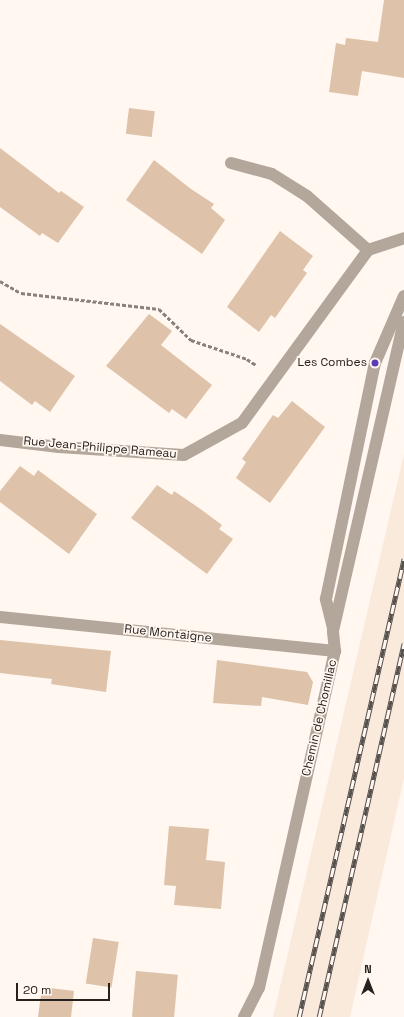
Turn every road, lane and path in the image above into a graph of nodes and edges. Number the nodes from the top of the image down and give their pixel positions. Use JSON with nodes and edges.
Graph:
{"nodes":[{"id":1,"x":231,"y":163,"type":"dead end"},
{"id":2,"x":404,"y":238,"type":"edge"},
{"id":3,"x":368,"y":250,"type":"junction"},
{"id":4,"x":0,"y":281,"type":"edge"},
{"id":5,"x":404,"y":296,"type":"edge"},
{"id":6,"x":404,"y":322,"type":"edge"},
{"id":7,"x":276,"y":377,"type":"junction"},
{"id":8,"x":0,"y":440,"type":"edge"},
{"id":9,"x":0,"y":617,"type":"edge"},
{"id":10,"x":333,"y":632,"type":"junction"},
{"id":11,"x":335,"y":651,"type":"junction"},
{"id":12,"x":244,"y":1017,"type":"edge"}],
"edges":[{"from":1,"to":3,"type":"street"},
{"from":2,"to":3,"type":"street"},
{"from":3,"to":7,"type":"street","name":"Rue Jean-Philippe Rameau"},
{"from":4,"to":7,"type":"path"},
{"from":5,"to":10,"type":"street"},
{"from":6,"to":10,"type":"street","name":"Chemin de Chomillac"},
{"from":7,"to":8,"type":"street","name":"Rue Jean-Philippe Rameau"},
{"from":9,"to":11,"type":"street","name":"Rue Montaigne"},
{"from":10,"to":11,"type":"street","name":"Chemin de Chomillac"},
{"from":11,"to":12,"type":"street","name":"Chemin de Chomillac"}]}
